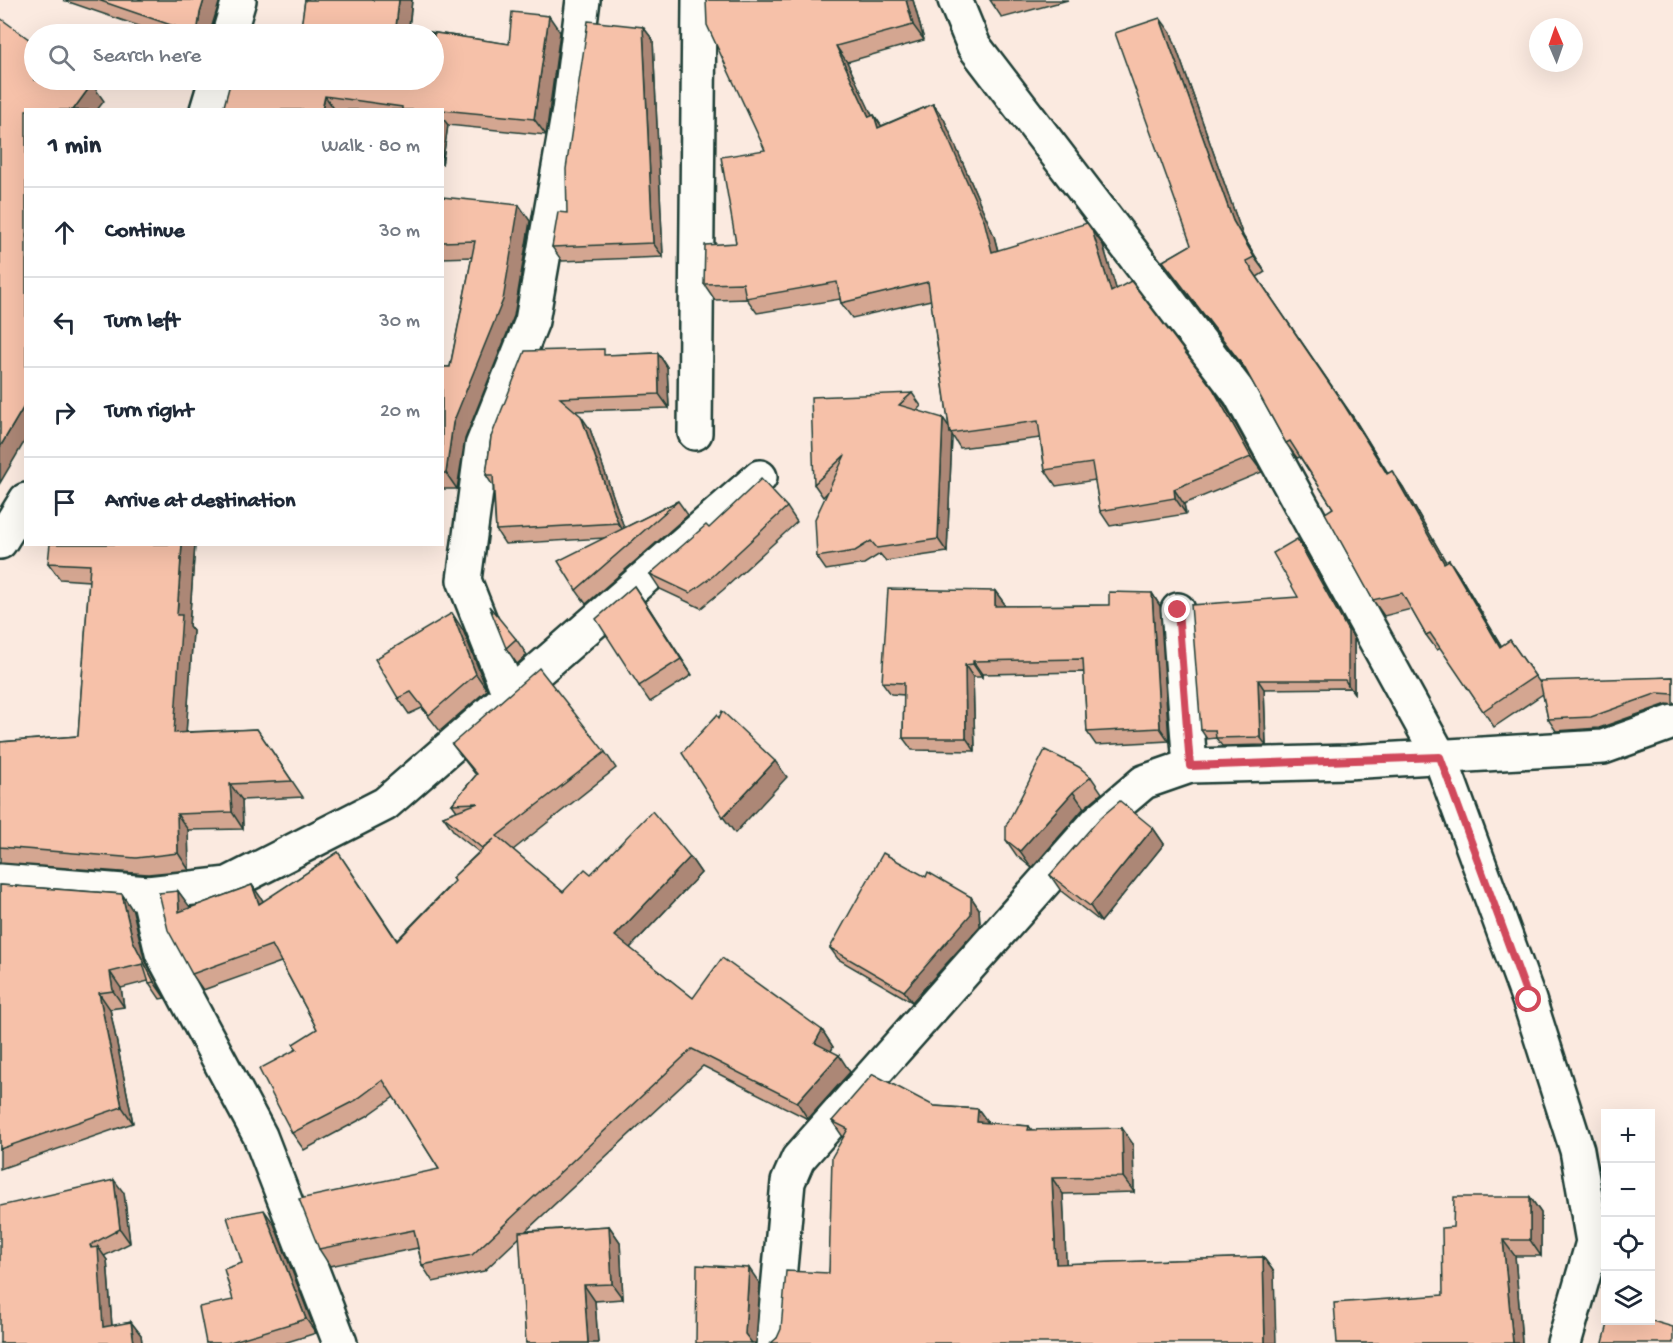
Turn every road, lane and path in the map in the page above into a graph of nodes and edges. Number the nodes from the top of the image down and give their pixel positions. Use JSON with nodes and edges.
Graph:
{"nodes":[{"id":1,"x":239,"y":0,"type":"edge"},
{"id":2,"x":583,"y":0,"type":"edge"},
{"id":3,"x":699,"y":0,"type":"edge"},
{"id":4,"x":955,"y":0,"type":"edge"},
{"id":5,"x":232,"y":24,"type":"edge"},
{"id":6,"x":213,"y":90,"type":"edge"},
{"id":7,"x":208,"y":108,"type":"edge"},
{"id":8,"x":695,"y":434,"type":"dead end"},
{"id":9,"x":760,"y":477,"type":"edge"},
{"id":10,"x":24,"y":503,"type":"edge"},
{"id":11,"x":0,"y":542,"type":"edge"},
{"id":12,"x":1178,"y":610,"type":"dead end"},
{"id":13,"x":509,"y":694,"type":"junction"},
{"id":14,"x":1673,"y":722,"type":"edge"},
{"id":15,"x":1440,"y":757,"type":"junction"},
{"id":16,"x":1190,"y":766,"type":"junction"},
{"id":17,"x":0,"y":881,"type":"edge"},
{"id":18,"x":148,"y":893,"type":"junction"},
{"id":19,"x":340,"y":1343,"type":"edge"},
{"id":20,"x":773,"y":1343,"type":"edge"},
{"id":21,"x":1564,"y":1343,"type":"edge"}],
"edges":[{"from":1,"to":5,"type":"street"},
{"from":2,"to":13,"type":"street"},
{"from":3,"to":8,"type":"street"},
{"from":4,"to":15,"type":"street"},
{"from":6,"to":7,"type":"street"},
{"from":9,"to":13,"type":"street"},
{"from":10,"to":11,"type":"street"},
{"from":12,"to":16,"type":"street"},
{"from":13,"to":18,"type":"street"},
{"from":14,"to":15,"type":"street"},
{"from":15,"to":16,"type":"street"},
{"from":15,"to":21,"type":"street"},
{"from":16,"to":20,"type":"street"},
{"from":17,"to":18,"type":"street"},
{"from":18,"to":19,"type":"street"}]}
